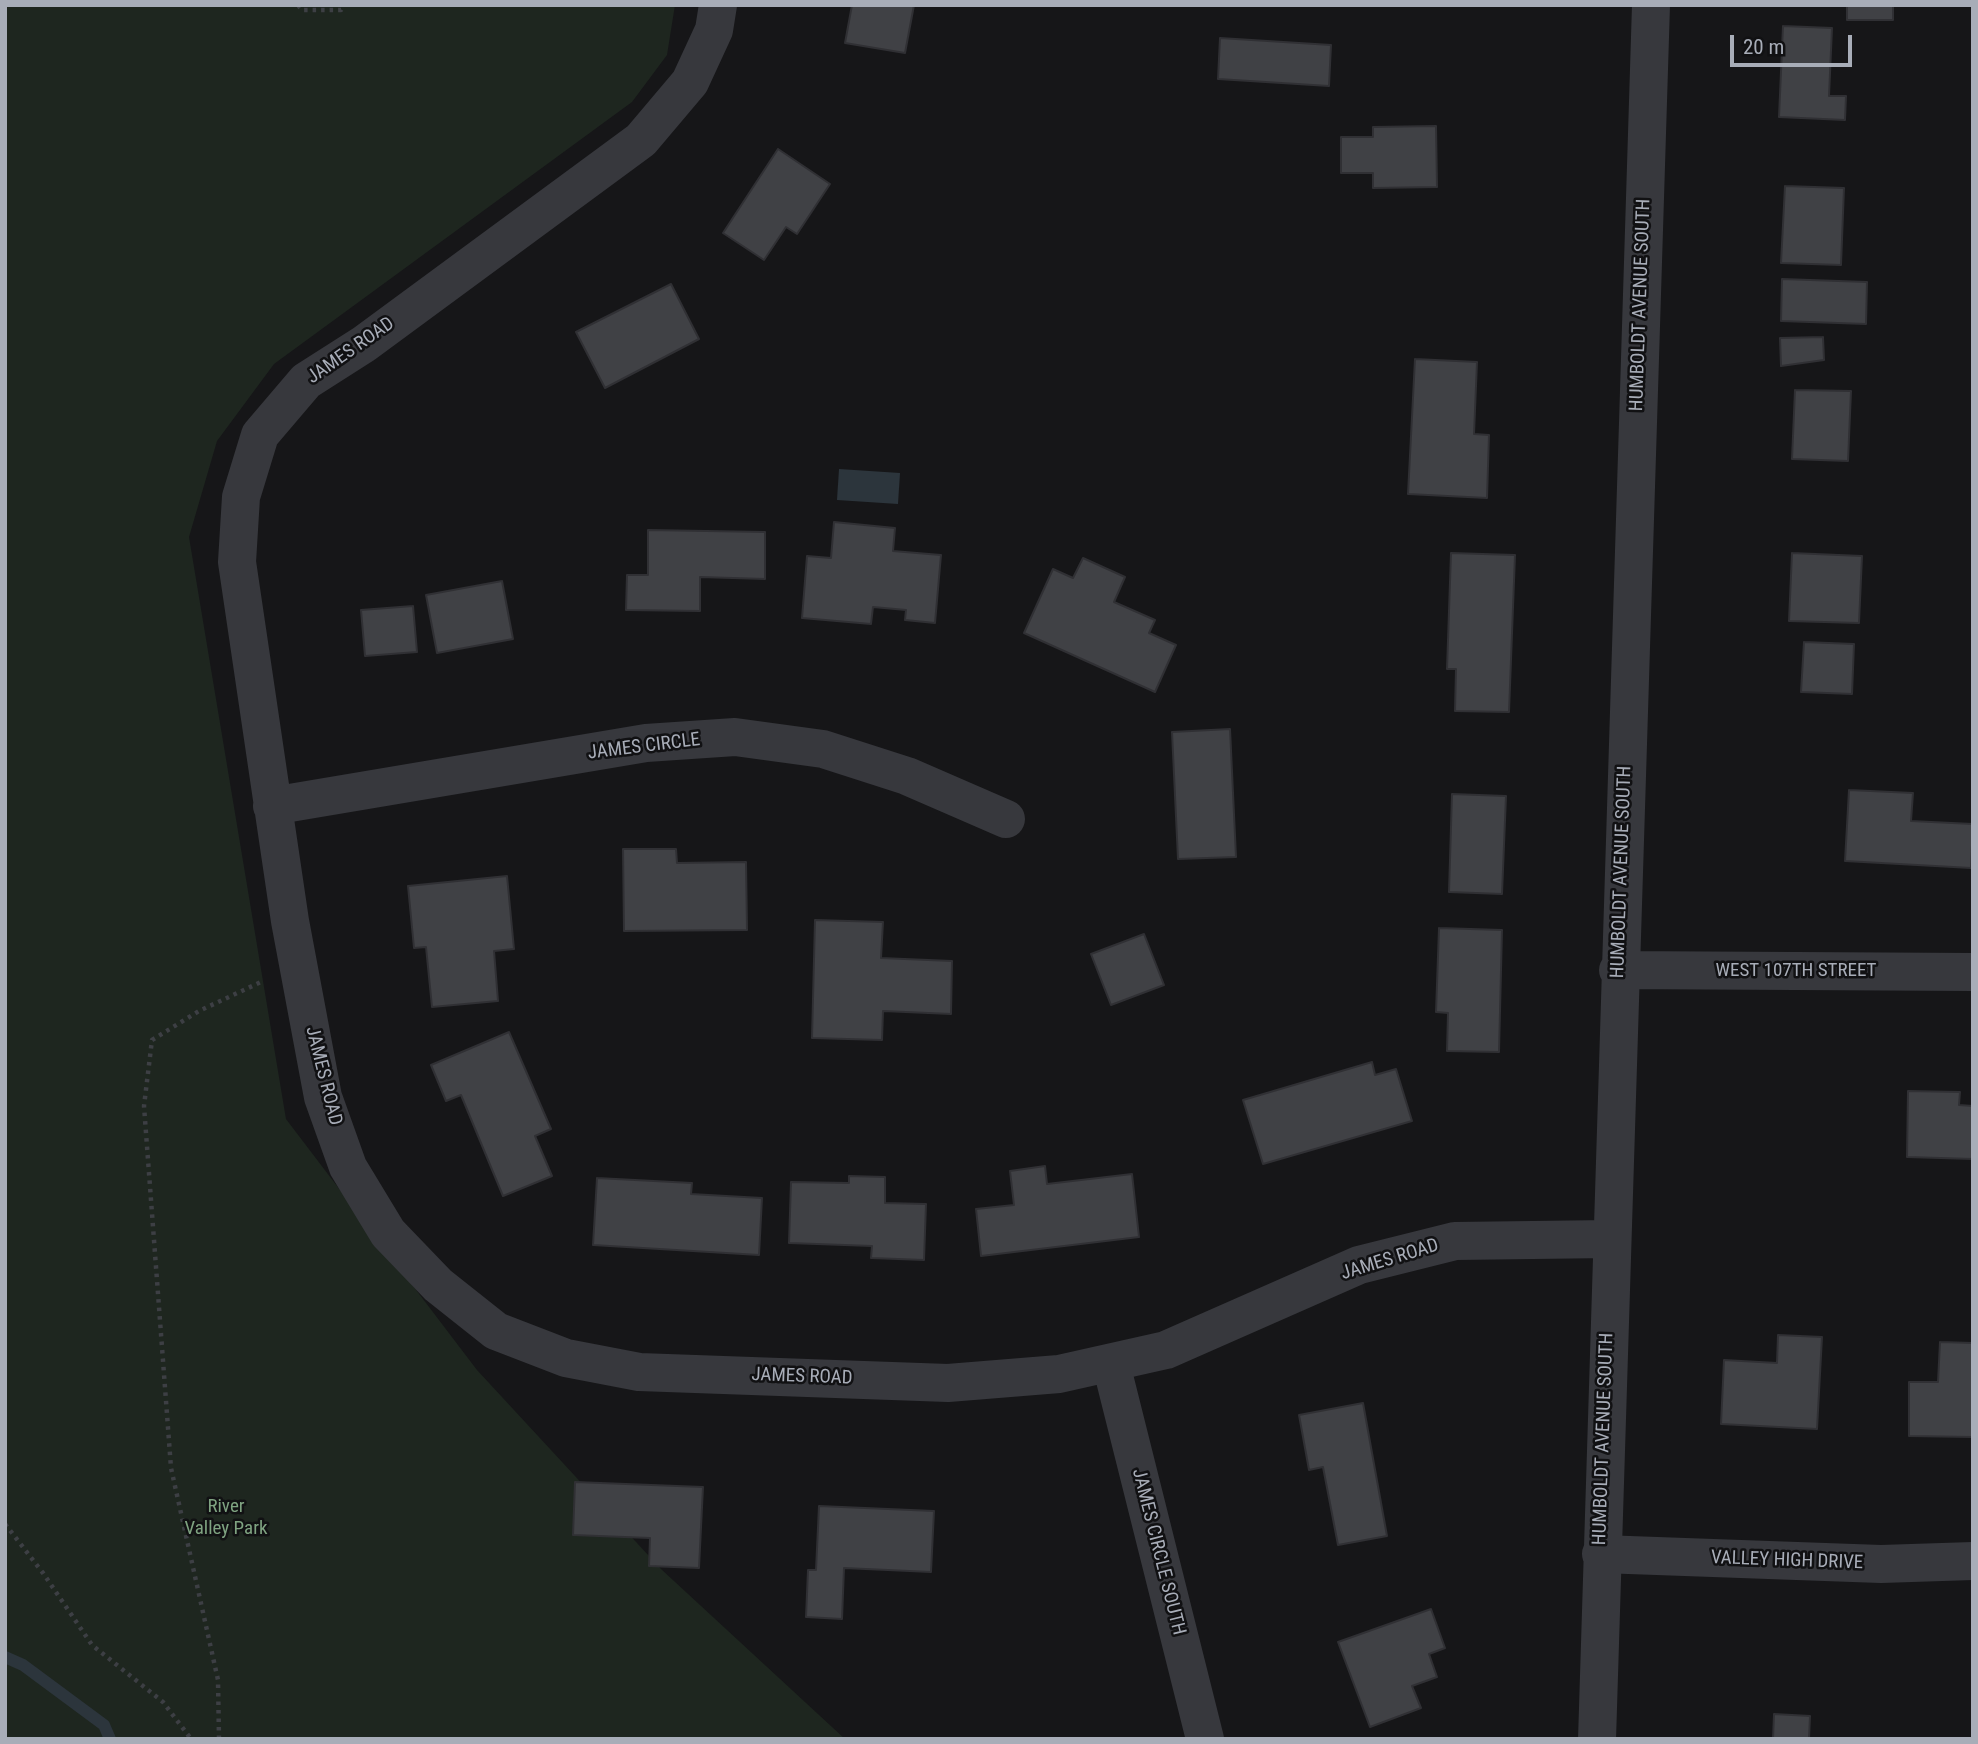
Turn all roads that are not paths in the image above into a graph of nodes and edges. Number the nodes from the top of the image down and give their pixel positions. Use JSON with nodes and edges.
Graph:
{"nodes":[{"id":1,"x":718,"y":5,"type":"edge"},
{"id":2,"x":1651,"y":5,"type":"edge"},
{"id":3,"x":272,"y":806,"type":"junction"},
{"id":4,"x":1006,"y":819,"type":"dead end"},
{"id":5,"x":1618,"y":970,"type":"junction"},
{"id":6,"x":1973,"y":972,"type":"edge"},
{"id":7,"x":1610,"y":1239,"type":"junction"},
{"id":8,"x":1111,"y":1364,"type":"junction"},
{"id":9,"x":1601,"y":1554,"type":"junction"},
{"id":10,"x":1973,"y":1561,"type":"edge"},
{"id":11,"x":1205,"y":1739,"type":"edge"},
{"id":12,"x":1597,"y":1739,"type":"edge"}],
"edges":[{"from":1,"to":3,"type":"street","name":"JAMES ROAD"},
{"from":2,"to":5,"type":"street","name":"HUMBOLDT AVENUE SOUTH"},
{"from":3,"to":4,"type":"street","name":"JAMES CIRCLE"},
{"from":3,"to":8,"type":"street","name":"JAMES ROAD"},
{"from":5,"to":6,"type":"street","name":"WEST 107TH STREET"},
{"from":5,"to":7,"type":"street","name":"HUMBOLDT AVENUE SOUTH"},
{"from":7,"to":8,"type":"street","name":"JAMES ROAD"},
{"from":7,"to":9,"type":"street","name":"HUMBOLDT AVENUE SOUTH"},
{"from":8,"to":11,"type":"street","name":"JAMES CIRCLE SOUTH"},
{"from":9,"to":10,"type":"street","name":"VALLEY HIGH DRIVE"},
{"from":9,"to":12,"type":"street","name":"HUMBOLDT AVENUE SOUTH"}]}
